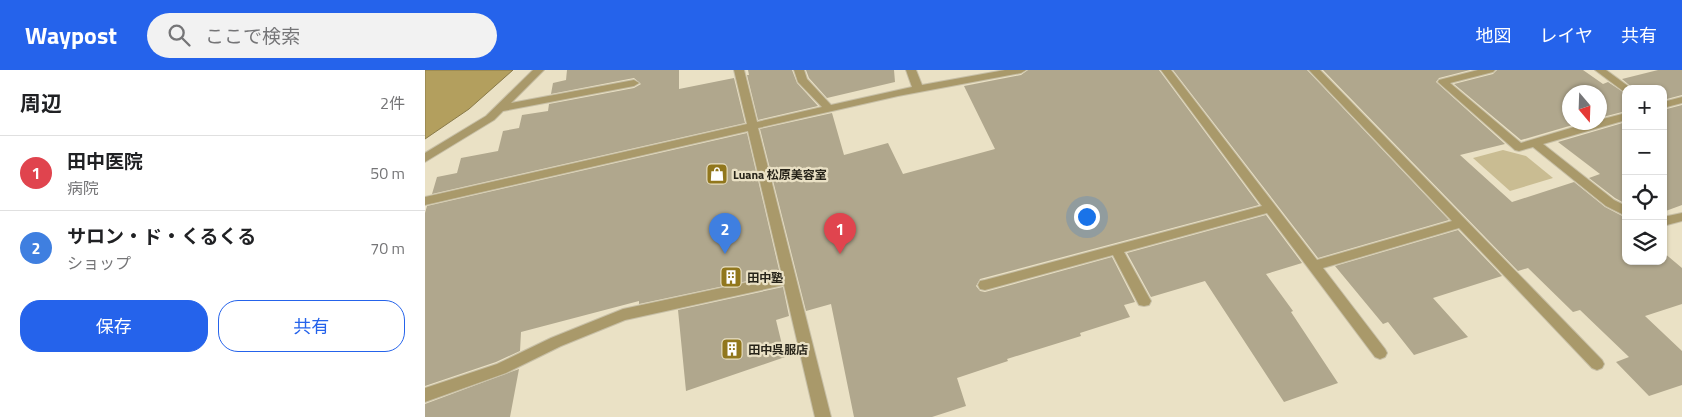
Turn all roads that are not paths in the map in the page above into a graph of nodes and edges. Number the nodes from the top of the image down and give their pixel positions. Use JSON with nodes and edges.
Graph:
{"nodes":[{"id":1,"x":539,"y":70,"type":"edge"},
{"id":2,"x":739,"y":70,"type":"edge"},
{"id":3,"x":799,"y":70,"type":"edge"},
{"id":4,"x":911,"y":70,"type":"edge"},
{"id":5,"x":1021,"y":70,"type":"edge"},
{"id":6,"x":1165,"y":70,"type":"edge"},
{"id":7,"x":1314,"y":70,"type":"edge"},
{"id":8,"x":1490,"y":70,"type":"edge"},
{"id":9,"x":1600,"y":70,"type":"edge"},
{"id":10,"x":634,"y":83,"type":"dead end"},
{"id":11,"x":1622,"y":85,"type":"edge"},
{"id":12,"x":918,"y":89,"type":"junction"},
{"id":13,"x":1682,"y":100,"type":"edge"},
{"id":14,"x":1667,"y":104,"type":"edge"},
{"id":15,"x":501,"y":108,"type":"junction"},
{"id":16,"x":829,"y":109,"type":"junction"},
{"id":17,"x":1622,"y":117,"type":"edge"},
{"id":18,"x":753,"y":128,"type":"junction"},
{"id":19,"x":1534,"y":142,"type":"junction"},
{"id":20,"x":425,"y":158,"type":"edge"},
{"id":21,"x":425,"y":201,"type":"edge"},
{"id":22,"x":1270,"y":208,"type":"junction"},
{"id":23,"x":1622,"y":210,"type":"edge"},
{"id":24,"x":1682,"y":217,"type":"edge"},
{"id":25,"x":1667,"y":221,"type":"edge"},
{"id":26,"x":1461,"y":223,"type":"junction"},
{"id":27,"x":1117,"y":250,"type":"junction"},
{"id":28,"x":1314,"y":266,"type":"junction"},
{"id":29,"x":788,"y":279,"type":"junction"},
{"id":30,"x":985,"y":285,"type":"dead end"},
{"id":31,"x":1144,"y":301,"type":"dead end"},
{"id":32,"x":1380,"y":353,"type":"dead end"},
{"id":33,"x":1597,"y":364,"type":"dead end"},
{"id":34,"x":425,"y":395,"type":"edge"},
{"id":35,"x":823,"y":417,"type":"edge"}],
"edges":[{"from":1,"to":15,"type":"street"},
{"from":2,"to":18,"type":"street"},
{"from":3,"to":16,"type":"street"},
{"from":4,"to":12,"type":"street"},
{"from":5,"to":12,"type":"street"},
{"from":6,"to":22,"type":"street"},
{"from":7,"to":26,"type":"street"},
{"from":8,"to":19,"type":"street"},
{"from":9,"to":11,"type":"street"},
{"from":10,"to":15,"type":"street"},
{"from":12,"to":16,"type":"street"},
{"from":13,"to":14,"type":"street"},
{"from":15,"to":20,"type":"street"},
{"from":16,"to":18,"type":"street"},
{"from":17,"to":19,"type":"street"},
{"from":18,"to":21,"type":"street"},
{"from":18,"to":29,"type":"street"},
{"from":19,"to":23,"type":"street"},
{"from":22,"to":27,"type":"street"},
{"from":22,"to":28,"type":"street"},
{"from":24,"to":25,"type":"street"},
{"from":26,"to":28,"type":"street"},
{"from":26,"to":33,"type":"street"},
{"from":27,"to":30,"type":"street"},
{"from":27,"to":31,"type":"street"},
{"from":28,"to":32,"type":"street"},
{"from":29,"to":34,"type":"street"},
{"from":29,"to":35,"type":"street"}]}
